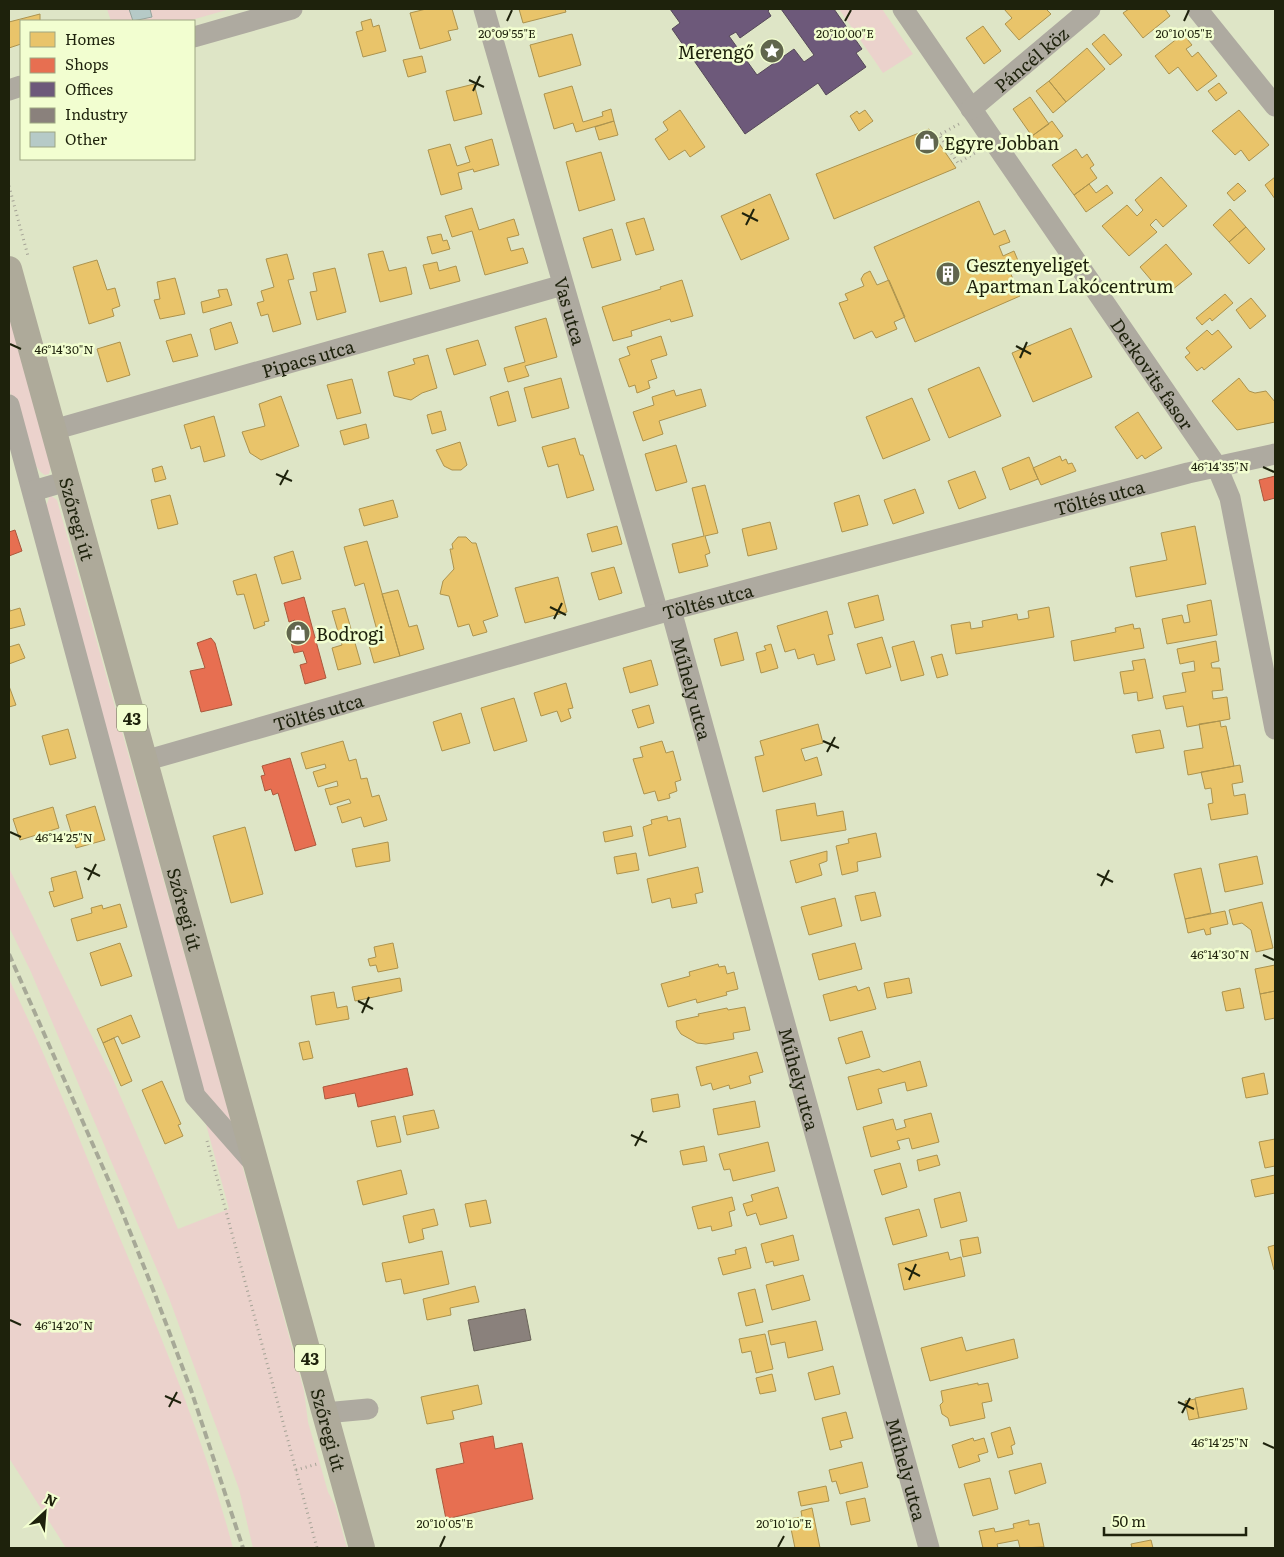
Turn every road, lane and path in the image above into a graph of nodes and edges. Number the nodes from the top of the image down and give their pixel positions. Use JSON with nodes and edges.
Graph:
{"nodes":[{"id":1,"x":292,"y":9,"type":"edge"},
{"id":2,"x":484,"y":9,"type":"edge"},
{"id":3,"x":903,"y":9,"type":"edge"},
{"id":4,"x":1090,"y":9,"type":"edge"},
{"id":5,"x":1197,"y":9,"type":"edge"},
{"id":6,"x":195,"y":37,"type":"edge"},
{"id":7,"x":1275,"y":106,"type":"edge"},
{"id":8,"x":973,"y":112,"type":"junction"},
{"id":9,"x":994,"y":142,"type":"junction"},
{"id":10,"x":9,"y":269,"type":"edge"},
{"id":11,"x":563,"y":285,"type":"junction"},
{"id":12,"x":9,"y":405,"type":"edge"},
{"id":13,"x":53,"y":430,"type":"junction"},
{"id":14,"x":1275,"y":454,"type":"edge"},
{"id":15,"x":1217,"y":467,"type":"junction"},
{"id":16,"x":68,"y":481,"type":"junction"},
{"id":17,"x":33,"y":490,"type":"junction"},
{"id":18,"x":664,"y":611,"type":"junction"},
{"id":19,"x":1275,"y":729,"type":"edge"},
{"id":20,"x":144,"y":761,"type":"junction"},
{"id":21,"x":206,"y":1134,"type":"dead end"},
{"id":22,"x":258,"y":1167,"type":"junction"},
{"id":23,"x":368,"y":1410,"type":"dead end"},
{"id":24,"x":325,"y":1413,"type":"junction"},
{"id":25,"x":318,"y":1464,"type":"dead end"},
{"id":26,"x":296,"y":1470,"type":"junction"},
{"id":27,"x":317,"y":1548,"type":"edge"},
{"id":28,"x":362,"y":1548,"type":"edge"},
{"id":29,"x":929,"y":1548,"type":"edge"}],
"edges":[{"from":1,"to":6,"type":"street"},
{"from":2,"to":11,"type":"street","name":"Vas utca"},
{"from":3,"to":8,"type":"street","name":"Derkovits fasor"},
{"from":4,"to":8,"type":"street","name":"Páncél köz"},
{"from":5,"to":7,"type":"street"},
{"from":8,"to":9,"type":"street","name":"Derkovits fasor"},
{"from":8,"to":9,"type":"path"},
{"from":9,"to":15,"type":"street","name":"Derkovits fasor"},
{"from":10,"to":13,"type":"main road","name":"Szőregi út","number":"43"},
{"from":11,"to":13,"type":"street","name":"Pipacs utca"},
{"from":11,"to":18,"type":"street","name":"Vas utca"},
{"from":12,"to":17,"type":"street"},
{"from":13,"to":16,"type":"main road","name":"Szőregi út","number":"43"},
{"from":14,"to":15,"type":"street","name":"Töltés utca"},
{"from":15,"to":18,"type":"street","name":"Töltés utca"},
{"from":15,"to":19,"type":"street","name":"Derkovits fasor"},
{"from":16,"to":17,"type":"street"},
{"from":16,"to":20,"type":"main road","name":"Szőregi út","number":"43"},
{"from":17,"to":22,"type":"street"},
{"from":18,"to":20,"type":"street","name":"Töltés utca"},
{"from":18,"to":29,"type":"street","name":"Műhely utca"},
{"from":20,"to":22,"type":"main road","name":"Szőregi út","number":"43"},
{"from":21,"to":26,"type":"path"},
{"from":22,"to":24,"type":"main road","name":"Szőregi út","number":"43"},
{"from":23,"to":24,"type":"street"},
{"from":24,"to":28,"type":"main road","name":"Szőregi út","number":"43"},
{"from":25,"to":26,"type":"path"},
{"from":26,"to":27,"type":"path"}]}
